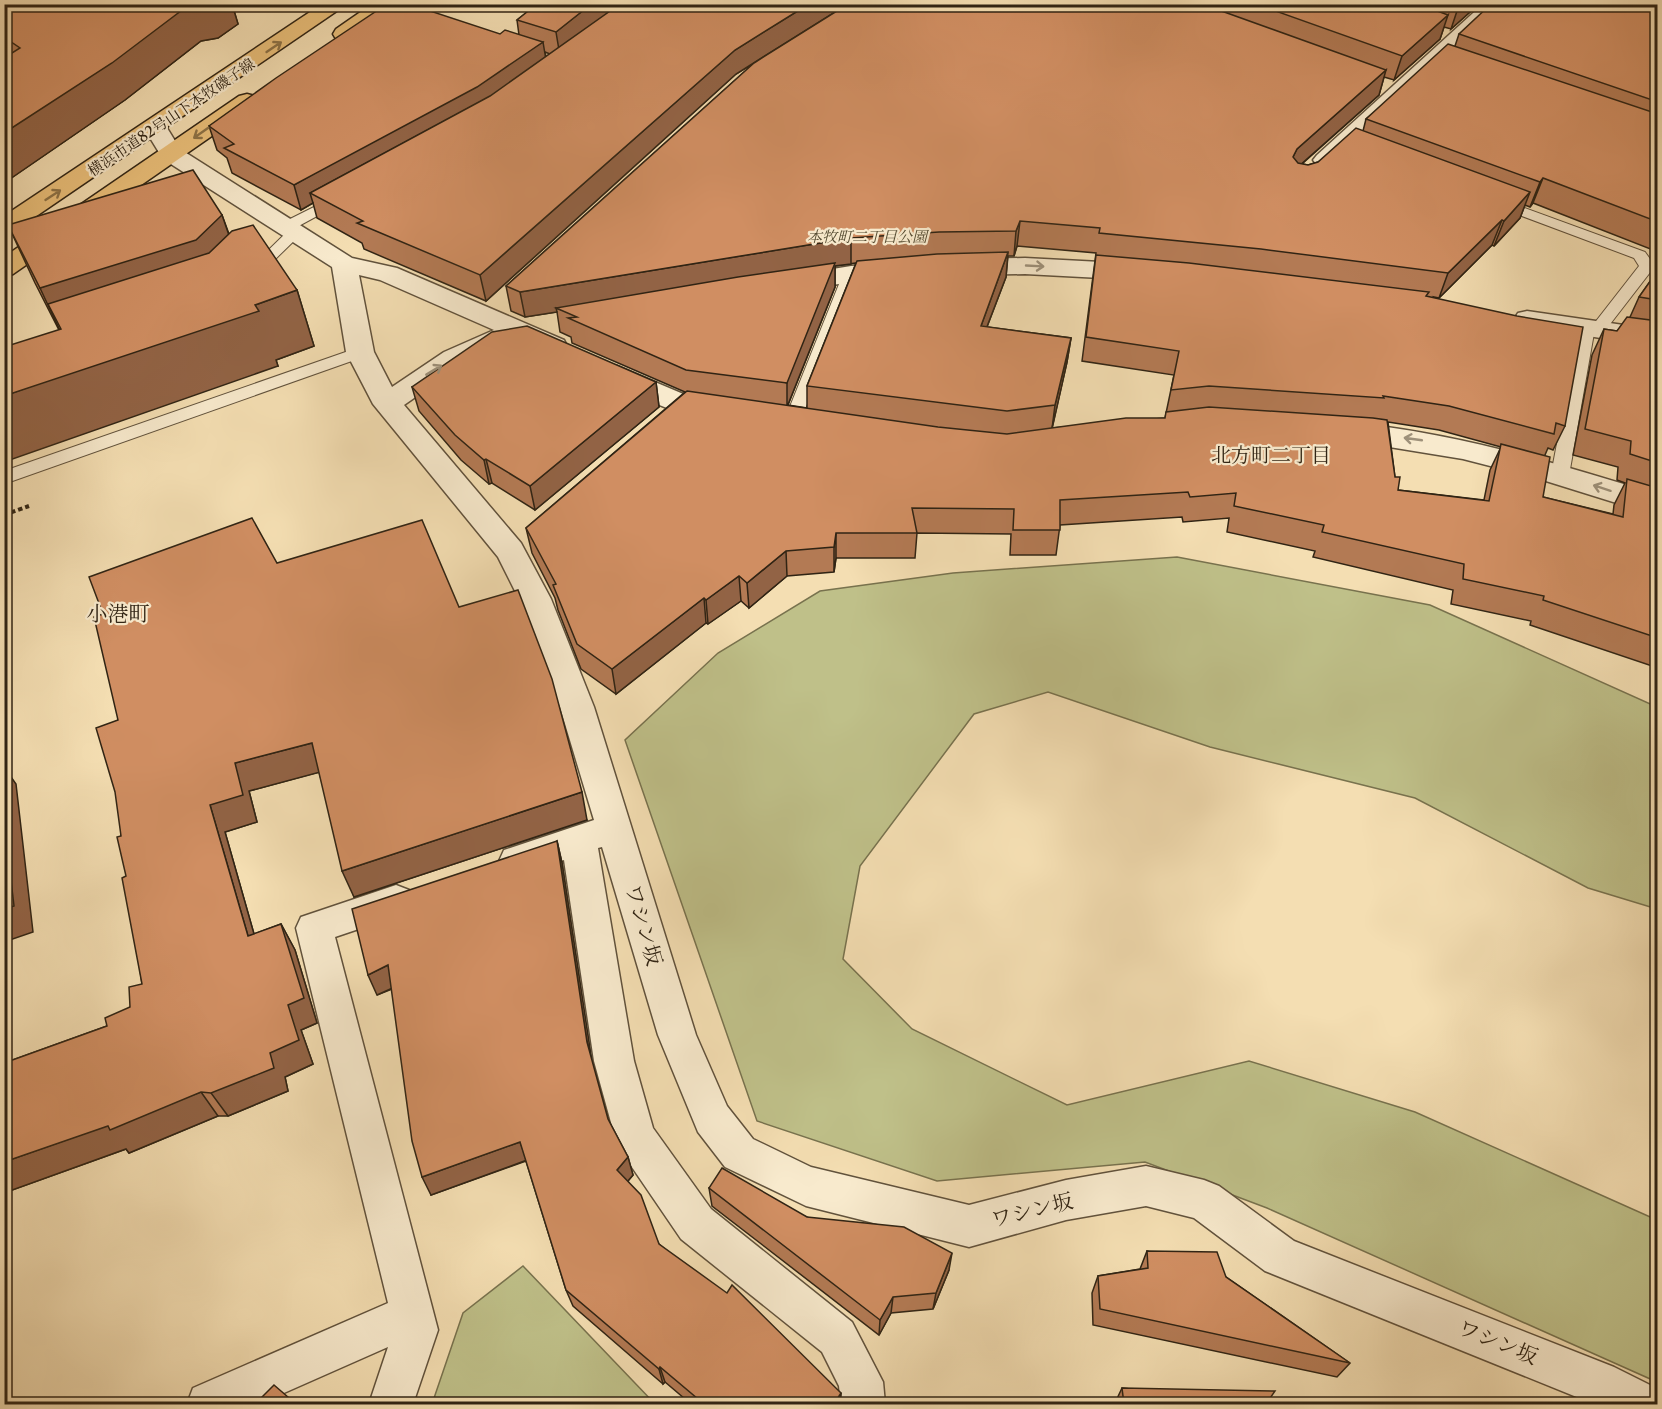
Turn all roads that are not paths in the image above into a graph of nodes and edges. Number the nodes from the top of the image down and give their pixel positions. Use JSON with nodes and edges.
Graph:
{"nodes":[{"id":1,"x":338,"y":4,"type":"edge"},
{"id":2,"x":1496,"y":4,"type":"edge"},
{"id":3,"x":387,"y":8,"type":"edge"},
{"id":4,"x":324,"y":48,"type":"edge"},
{"id":5,"x":1376,"y":84,"type":"edge"},
{"id":6,"x":267,"y":88,"type":"edge"},
{"id":7,"x":1398,"y":92,"type":"junction"},
{"id":8,"x":156,"y":128,"type":"junction"},
{"id":9,"x":171,"y":154,"type":"junction"},
{"id":10,"x":1310,"y":174,"type":"edge"},
{"id":11,"x":348,"y":193,"type":"edge"},
{"id":12,"x":1486,"y":197,"type":"edge"},
{"id":13,"x":4,"y":228,"type":"edge"},
{"id":14,"x":291,"y":229,"type":"junction"},
{"id":15,"x":344,"y":264,"type":"junction"},
{"id":16,"x":4,"y":269,"type":"edge"},
{"id":17,"x":851,"y":274,"type":"junction"},
{"id":18,"x":1162,"y":275,"type":"edge"},
{"id":19,"x":239,"y":287,"type":"edge"},
{"id":20,"x":771,"y":287,"type":"edge"},
{"id":21,"x":1508,"y":317,"type":"edge"},
{"id":22,"x":562,"y":322,"type":"edge"},
{"id":23,"x":1592,"y":328,"type":"junction"},
{"id":24,"x":516,"y":329,"type":"junction"},
{"id":25,"x":1658,"y":339,"type":"edge"},
{"id":26,"x":360,"y":352,"type":"junction"},
{"id":27,"x":387,"y":404,"type":"junction"},
{"id":28,"x":782,"y":418,"type":"joint"},
{"id":29,"x":1317,"y":429,"type":"edge"},
{"id":30,"x":1560,"y":475,"type":"junction"},
{"id":31,"x":4,"y":478,"type":"edge"},
{"id":32,"x":1658,"y":506,"type":"edge"},
{"id":33,"x":597,"y":834,"type":"junction"},
{"id":34,"x":480,"y":873,"type":"edge"},
{"id":35,"x":424,"y":891,"type":"edge"},
{"id":36,"x":412,"y":1314,"type":"junction"},
{"id":37,"x":209,"y":1404,"type":"edge"},
{"id":38,"x":391,"y":1404,"type":"edge"},
{"id":39,"x":863,"y":1404,"type":"edge"},
{"id":40,"x":1640,"y":1404,"type":"edge"}],
"edges":[{"from":8,"to":1,"type":"main road","name":"横浜市道82号山下本牧磯子線","one_way":true},
{"from":2,"to":7,"type":"street"},
{"from":3,"to":4,"type":"main road"},
{"from":5,"to":7,"type":"street"},
{"from":6,"to":9,"type":"main road","name":"横浜市道82号山下本牧磯子線","one_way":true},
{"from":7,"to":10,"type":"street"},
{"from":8,"to":9,"type":"street"},
{"from":13,"to":8,"type":"main road","name":"横浜市道82号山下本牧磯子線","one_way":true},
{"from":9,"to":14,"type":"street"},
{"from":9,"to":16,"type":"main road","name":"横浜市道82号山下本牧磯子線"},
{"from":11,"to":14,"type":"lane"},
{"from":12,"to":23,"type":"lane"},
{"from":14,"to":15,"type":"street"},
{"from":14,"to":19,"type":"lane"},
{"from":15,"to":24,"type":"street"},
{"from":15,"to":26,"type":"street"},
{"from":17,"to":18,"type":"street","one_way":true},
{"from":17,"to":20,"type":"street"},
{"from":17,"to":28,"type":"lane"},
{"from":21,"to":23,"type":"street"},
{"from":22,"to":24,"type":"street"},
{"from":23,"to":25,"type":"street"},
{"from":23,"to":30,"type":"lane"},
{"from":27,"to":24,"type":"street","one_way":true},
{"from":24,"to":28,"type":"street"},
{"from":26,"to":27,"type":"street"},
{"from":26,"to":31,"type":"lane"},
{"from":27,"to":33,"type":"street"},
{"from":30,"to":29,"type":"street","one_way":true},
{"from":32,"to":30,"type":"street","one_way":true},
{"from":33,"to":34,"type":"street"},
{"from":33,"to":39,"type":"street"},
{"from":33,"to":40,"type":"street","name":"ワシン坂"},
{"from":35,"to":36,"type":"street"},
{"from":36,"to":37,"type":"street"},
{"from":36,"to":38,"type":"street"}]}
